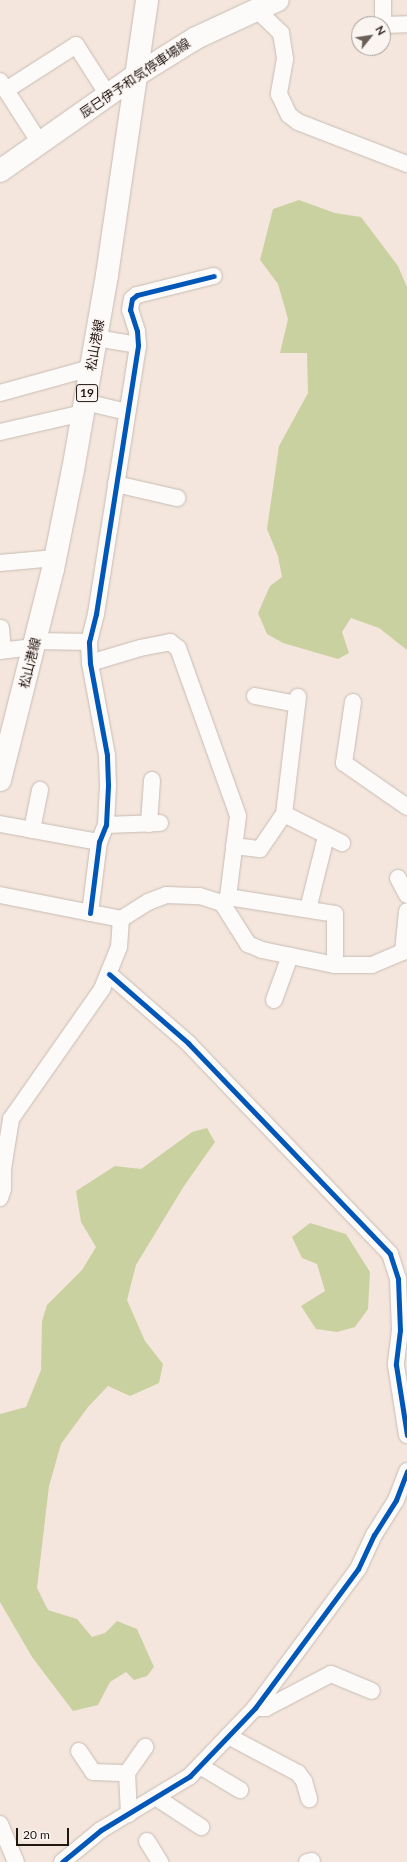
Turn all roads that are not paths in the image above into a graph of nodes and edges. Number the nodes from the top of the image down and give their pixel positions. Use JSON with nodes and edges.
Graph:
{"nodes":[{"id":1,"x":147,"y":0,"type":"edge"},
{"id":2,"x":278,"y":0,"type":"edge"},
{"id":3,"x":383,"y":0,"type":"edge"},
{"id":4,"x":256,"y":9,"type":"junction"},
{"id":5,"x":383,"y":16,"type":"edge"},
{"id":6,"x":407,"y":24,"type":"edge"},
{"id":7,"x":391,"y":25,"type":"edge"},
{"id":8,"x":135,"y":76,"type":"junction"},
{"id":9,"x":3,"y":86,"type":"edge"},
{"id":10,"x":108,"y":95,"type":"junction"},
{"id":11,"x":40,"y":144,"type":"junction"},
{"id":12,"x":407,"y":164,"type":"edge"},
{"id":13,"x":0,"y":171,"type":"edge"},
{"id":14,"x":214,"y":276,"type":"dead end"},
{"id":15,"x":96,"y":338,"type":"junction"},
{"id":16,"x":138,"y":345,"type":"junction"},
{"id":17,"x":91,"y":368,"type":"junction"},
{"id":18,"x":0,"y":393,"type":"edge"},
{"id":19,"x":84,"y":408,"type":"junction"},
{"id":20,"x":127,"y":412,"type":"junction"},
{"id":21,"x":0,"y":432,"type":"edge"},
{"id":22,"x":116,"y":484,"type":"junction"},
{"id":23,"x":177,"y":498,"type":"dead end"},
{"id":24,"x":55,"y":558,"type":"junction"},
{"id":25,"x":0,"y":563,"type":"edge"},
{"id":26,"x":2,"y":628,"type":"dead end"},
{"id":27,"x":89,"y":642,"type":"junction"},
{"id":28,"x":34,"y":644,"type":"junction"},
{"id":29,"x":2,"y":650,"type":"edge"},
{"id":30,"x":90,"y":662,"type":"junction"},
{"id":31,"x":255,"y":696,"type":"dead end"},
{"id":32,"x":354,"y":702,"type":"dead end"},
{"id":33,"x":0,"y":780,"type":"edge"},
{"id":34,"x":152,"y":780,"type":"dead end"},
{"id":35,"x":40,"y":790,"type":"dead end"},
{"id":36,"x":407,"y":807,"type":"edge"},
{"id":37,"x":284,"y":814,"type":"junction"},
{"id":38,"x":0,"y":824,"type":"edge"},
{"id":39,"x":106,"y":825,"type":"junction"},
{"id":40,"x":32,"y":830,"type":"junction"},
{"id":41,"x":326,"y":837,"type":"junction"},
{"id":42,"x":99,"y":842,"type":"junction"},
{"id":43,"x":342,"y":843,"type":"dead end"},
{"id":44,"x":234,"y":846,"type":"junction"},
{"id":45,"x":398,"y":878,"type":"dead end"},
{"id":46,"x":407,"y":894,"type":"edge"},
{"id":47,"x":0,"y":895,"type":"edge"},
{"id":48,"x":225,"y":900,"type":"junction"},
{"id":49,"x":308,"y":909,"type":"junction"},
{"id":50,"x":407,"y":911,"type":"edge"},
{"id":51,"x":90,"y":913,"type":"junction"},
{"id":52,"x":120,"y":919,"type":"junction"},
{"id":53,"x":405,"y":951,"type":"edge"},
{"id":54,"x":290,"y":956,"type":"junction"},
{"id":55,"x":334,"y":965,"type":"junction"},
{"id":56,"x":109,"y":974,"type":"junction"},
{"id":57,"x":274,"y":1000,"type":"dead end"},
{"id":58,"x":5,"y":1118,"type":"edge"},
{"id":59,"x":0,"y":1198,"type":"edge"},
{"id":60,"x":407,"y":1435,"type":"edge"},
{"id":61,"x":407,"y":1470,"type":"edge"},
{"id":62,"x":372,"y":1691,"type":"dead end"},
{"id":63,"x":254,"y":1708,"type":"junction"},
{"id":64,"x":228,"y":1736,"type":"junction"},
{"id":65,"x":145,"y":1747,"type":"dead end"},
{"id":66,"x":79,"y":1751,"type":"dead end"},
{"id":67,"x":200,"y":1766,"type":"junction"},
{"id":68,"x":127,"y":1773,"type":"junction"},
{"id":69,"x":240,"y":1790,"type":"dead end"},
{"id":70,"x":156,"y":1798,"type":"junction"},
{"id":71,"x":309,"y":1799,"type":"dead end"},
{"id":72,"x":129,"y":1814,"type":"junction"},
{"id":73,"x":0,"y":1824,"type":"edge"},
{"id":74,"x":202,"y":1827,"type":"dead end"},
{"id":75,"x":147,"y":1841,"type":"dead end"},
{"id":76,"x":164,"y":1858,"type":"edge"},
{"id":77,"x":69,"y":1860,"type":"edge"},
{"id":78,"x":16,"y":1862,"type":"edge"}],
"edges":[{"from":1,"to":8,"type":"main road","name":"松山港線","number":"19"},
{"from":2,"to":4,"type":"main road","name":"辰巳伊予和気停車場線"},
{"from":3,"to":5,"type":"street"},
{"from":4,"to":8,"type":"main road","name":"辰巳伊予和気停車場線"},
{"from":4,"to":12,"type":"street"},
{"from":6,"to":7,"type":"street"},
{"from":8,"to":10,"type":"main road","name":"辰巳伊予和気停車場線"},
{"from":8,"to":15,"type":"main road","name":"松山港線","number":"19"},
{"from":9,"to":10,"type":"street"},
{"from":9,"to":11,"type":"street"},
{"from":10,"to":11,"type":"main road","name":"辰巳伊予和気停車場線"},
{"from":11,"to":13,"type":"main road","name":"辰巳伊予和気停車場線"},
{"from":14,"to":16,"type":"street"},
{"from":15,"to":16,"type":"street"},
{"from":15,"to":17,"type":"main road","name":"松山港線","number":"19"},
{"from":16,"to":20,"type":"street"},
{"from":17,"to":18,"type":"street"},
{"from":17,"to":19,"type":"main road","name":"松山港線","number":"19"},
{"from":19,"to":20,"type":"street"},
{"from":19,"to":21,"type":"street"},
{"from":19,"to":24,"type":"main road","name":"松山港線","number":"19"},
{"from":20,"to":22,"type":"street"},
{"from":22,"to":23,"type":"street"},
{"from":22,"to":27,"type":"street"},
{"from":24,"to":25,"type":"street"},
{"from":24,"to":28,"type":"main road","name":"松山港線","number":"19"},
{"from":26,"to":29,"type":"street"},
{"from":27,"to":28,"type":"street"},
{"from":27,"to":30,"type":"street"},
{"from":28,"to":29,"type":"street"},
{"from":28,"to":33,"type":"main road","name":"松山港線","number":"19"},
{"from":30,"to":39,"type":"street"},
{"from":30,"to":44,"type":"street"},
{"from":31,"to":37,"type":"street"},
{"from":32,"to":36,"type":"street"},
{"from":34,"to":39,"type":"street"},
{"from":35,"to":40,"type":"street"},
{"from":37,"to":41,"type":"street"},
{"from":37,"to":44,"type":"street"},
{"from":38,"to":40,"type":"street"},
{"from":39,"to":42,"type":"street"},
{"from":40,"to":42,"type":"street"},
{"from":41,"to":43,"type":"street"},
{"from":41,"to":49,"type":"street"},
{"from":42,"to":51,"type":"street"},
{"from":44,"to":48,"type":"street"},
{"from":45,"to":46,"type":"street"},
{"from":47,"to":51,"type":"street"},
{"from":48,"to":49,"type":"street"},
{"from":48,"to":52,"type":"street"},
{"from":48,"to":54,"type":"street"},
{"from":49,"to":55,"type":"street"},
{"from":50,"to":53,"type":"street"},
{"from":51,"to":52,"type":"street"},
{"from":52,"to":56,"type":"street"},
{"from":53,"to":55,"type":"street"},
{"from":54,"to":55,"type":"street"},
{"from":54,"to":57,"type":"street"},
{"from":56,"to":58,"type":"street"},
{"from":56,"to":60,"type":"street"},
{"from":58,"to":59,"type":"street"},
{"from":61,"to":63,"type":"street"},
{"from":62,"to":63,"type":"street"},
{"from":63,"to":64,"type":"street"},
{"from":64,"to":67,"type":"street"},
{"from":64,"to":71,"type":"street"},
{"from":65,"to":68,"type":"street"},
{"from":66,"to":68,"type":"street"},
{"from":67,"to":69,"type":"street"},
{"from":67,"to":70,"type":"street"},
{"from":68,"to":72,"type":"street"},
{"from":70,"to":72,"type":"street"},
{"from":70,"to":74,"type":"street"},
{"from":72,"to":77,"type":"street"},
{"from":73,"to":78,"type":"street"},
{"from":75,"to":76,"type":"street"}]}
